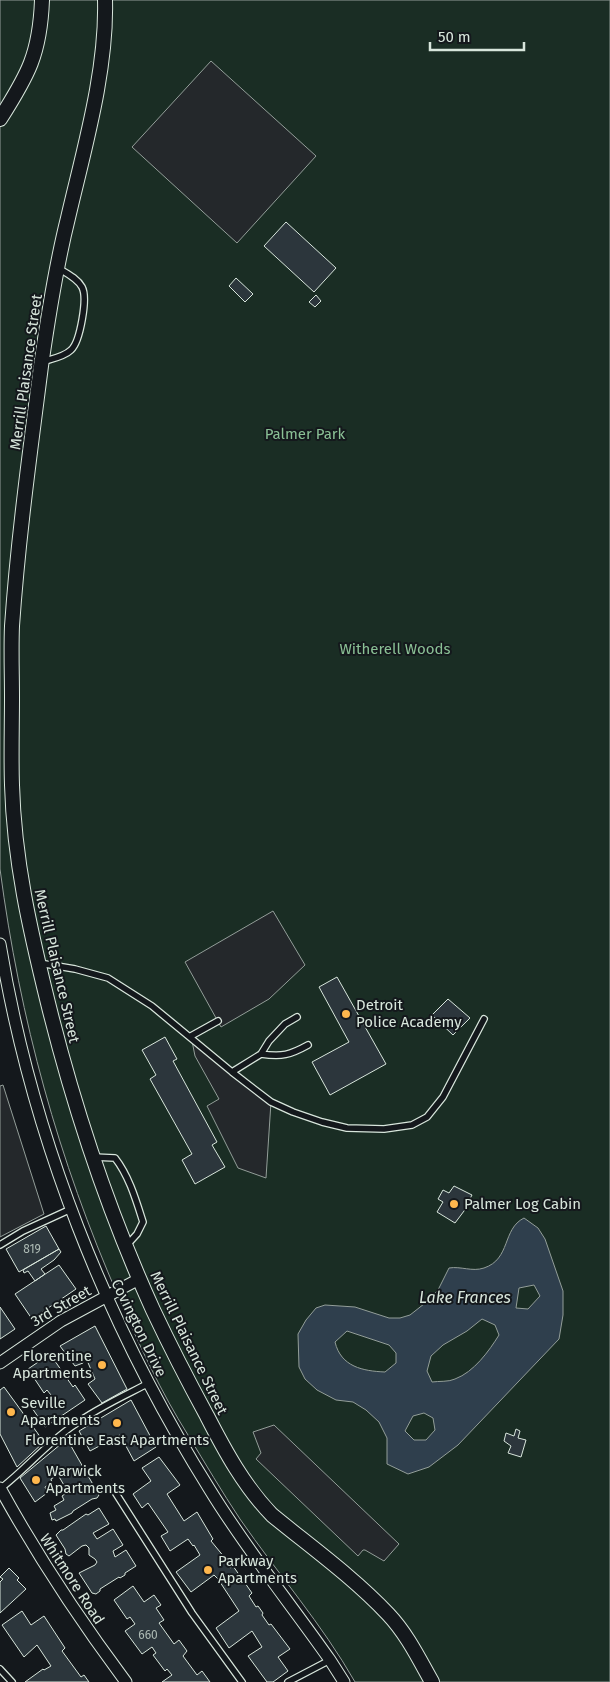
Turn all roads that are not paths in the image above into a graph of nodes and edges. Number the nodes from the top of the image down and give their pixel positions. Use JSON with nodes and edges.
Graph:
{"nodes":[{"id":1,"x":42,"y":0,"type":"edge"},
{"id":2,"x":105,"y":0,"type":"edge"},
{"id":3,"x":0,"y":120,"type":"edge"},
{"id":4,"x":58,"y":268,"type":"junction"},
{"id":5,"x":42,"y":362,"type":"junction"},
{"id":6,"x":0,"y":944,"type":"edge"},
{"id":7,"x":38,"y":962,"type":"junction"},
{"id":8,"x":297,"y":1018,"type":"dead end"},
{"id":9,"x":484,"y":1019,"type":"dead end"},
{"id":10,"x":218,"y":1021,"type":"dead end"},
{"id":11,"x":191,"y":1036,"type":"junction"},
{"id":12,"x":308,"y":1045,"type":"dead end"},
{"id":13,"x":261,"y":1054,"type":"junction"},
{"id":14,"x":232,"y":1072,"type":"junction"},
{"id":15,"x":92,"y":1157,"type":"junction"},
{"id":16,"x":71,"y":1208,"type":"junction"},
{"id":17,"x":0,"y":1245,"type":"edge"},
{"id":18,"x":126,"y":1246,"type":"junction"},
{"id":19,"x":139,"y":1279,"type":"junction"},
{"id":20,"x":106,"y":1297,"type":"junction"},
{"id":21,"x":0,"y":1363,"type":"edge"},
{"id":22,"x":149,"y":1384,"type":"junction"},
{"id":23,"x":0,"y":1488,"type":"edge"},
{"id":24,"x":115,"y":1492,"type":"dead end"},
{"id":25,"x":330,"y":1660,"type":"junction"},
{"id":26,"x":0,"y":1669,"type":"edge"},
{"id":27,"x":12,"y":1682,"type":"edge"},
{"id":28,"x":126,"y":1682,"type":"edge"},
{"id":29,"x":242,"y":1682,"type":"edge"},
{"id":30,"x":288,"y":1682,"type":"edge"},
{"id":31,"x":344,"y":1682,"type":"edge"},
{"id":32,"x":431,"y":1682,"type":"edge"}],
"edges":[{"from":1,"to":3,"type":"street"},
{"from":2,"to":4,"type":"street","name":"Merrill Plaisance Street"},
{"from":4,"to":5,"type":"street","name":"Merrill Plaisance Street"},
{"from":4,"to":5,"type":"lane"},
{"from":5,"to":7,"type":"street","name":"Merrill Plaisance Street"},
{"from":6,"to":16,"type":"street","name":"Covington Drive"},
{"from":7,"to":11,"type":"lane"},
{"from":7,"to":15,"type":"street","name":"Merrill Plaisance Street"},
{"from":8,"to":13,"type":"lane"},
{"from":9,"to":14,"type":"lane"},
{"from":10,"to":11,"type":"lane"},
{"from":11,"to":14,"type":"lane"},
{"from":12,"to":13,"type":"lane"},
{"from":13,"to":14,"type":"lane"},
{"from":15,"to":18,"type":"street","name":"Merrill Plaisance Street"},
{"from":15,"to":18,"type":"lane"},
{"from":16,"to":17,"type":"lane"},
{"from":16,"to":20,"type":"street","name":"Covington Drive"},
{"from":18,"to":19,"type":"street","name":"Merrill Plaisance Street"},
{"from":19,"to":20,"type":"street","name":"3rd Street"},
{"from":19,"to":32,"type":"street","name":"Merrill Plaisance Street"},
{"from":20,"to":21,"type":"street","name":"3rd Street"},
{"from":20,"to":22,"type":"street","name":"Covington Drive"},
{"from":22,"to":23,"type":"lane"},
{"from":22,"to":25,"type":"street","name":"Covington Drive"},
{"from":23,"to":28,"type":"street","name":"Whitmore Road"},
{"from":24,"to":29,"type":"lane"},
{"from":25,"to":30,"type":"lane"},
{"from":25,"to":31,"type":"street","name":"Covington Drive"},
{"from":26,"to":27,"type":"lane"}]}
